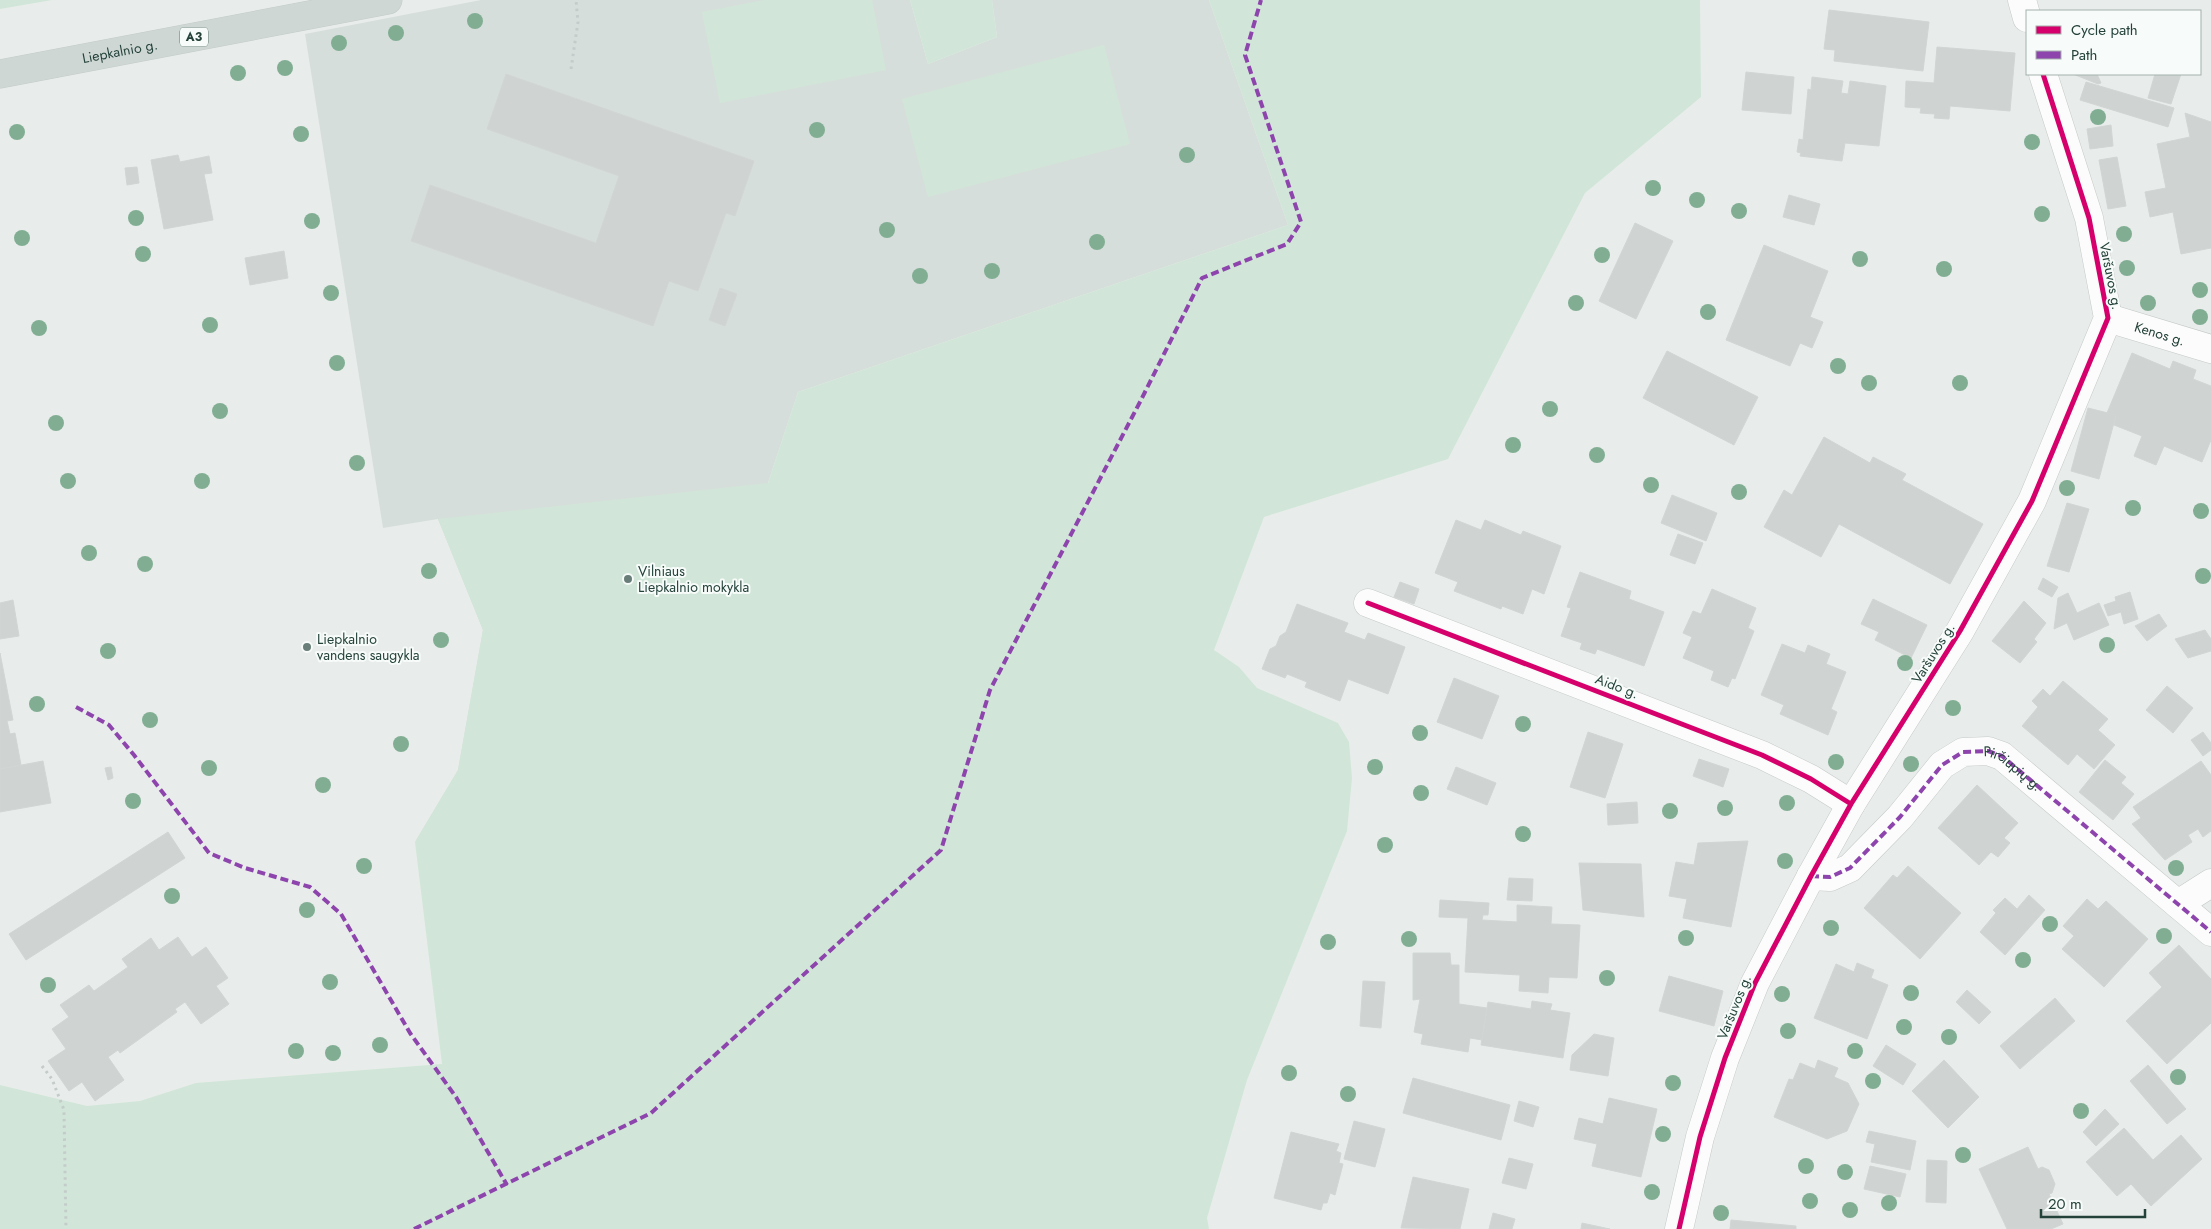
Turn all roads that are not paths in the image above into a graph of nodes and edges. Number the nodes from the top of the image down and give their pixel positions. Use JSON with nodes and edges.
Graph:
{"nodes":[{"id":1,"x":388,"y":0,"type":"edge"},
{"id":2,"x":2022,"y":0,"type":"edge"},
{"id":3,"x":2026,"y":14,"type":"edge"},
{"id":4,"x":0,"y":74,"type":"edge"},
{"id":5,"x":2043,"y":75,"type":"edge"},
{"id":6,"x":2108,"y":318,"type":"junction"},
{"id":7,"x":2211,"y":350,"type":"edge"},
{"id":8,"x":1368,"y":603,"type":"dead end"},
{"id":9,"x":1851,"y":804,"type":"junction"},
{"id":10,"x":1811,"y":876,"type":"junction"},
{"id":11,"x":2211,"y":883,"type":"edge"},
{"id":12,"x":2178,"y":904,"type":"junction"},
{"id":13,"x":2211,"y":932,"type":"edge"},
{"id":14,"x":1679,"y":1229,"type":"edge"}],
"edges":[{"from":1,"to":4,"type":"main road","name":"Liepkalnio g.","number":"A3"},
{"from":2,"to":3,"type":"street"},
{"from":5,"to":6,"type":"street","name":"Varšuvos g."},
{"from":6,"to":7,"type":"street","name":"Kenos g."},
{"from":6,"to":9,"type":"street","name":"Varšuvos g."},
{"from":8,"to":9,"type":"street","name":"Aido g."},
{"from":9,"to":10,"type":"street","name":"Varšuvos g."},
{"from":10,"to":12,"type":"street","name":"Pirčiupių g."},
{"from":10,"to":14,"type":"street","name":"Varšuvos g."},
{"from":11,"to":12,"type":"street"},
{"from":12,"to":13,"type":"street","name":"Pirčiupių g."}]}
